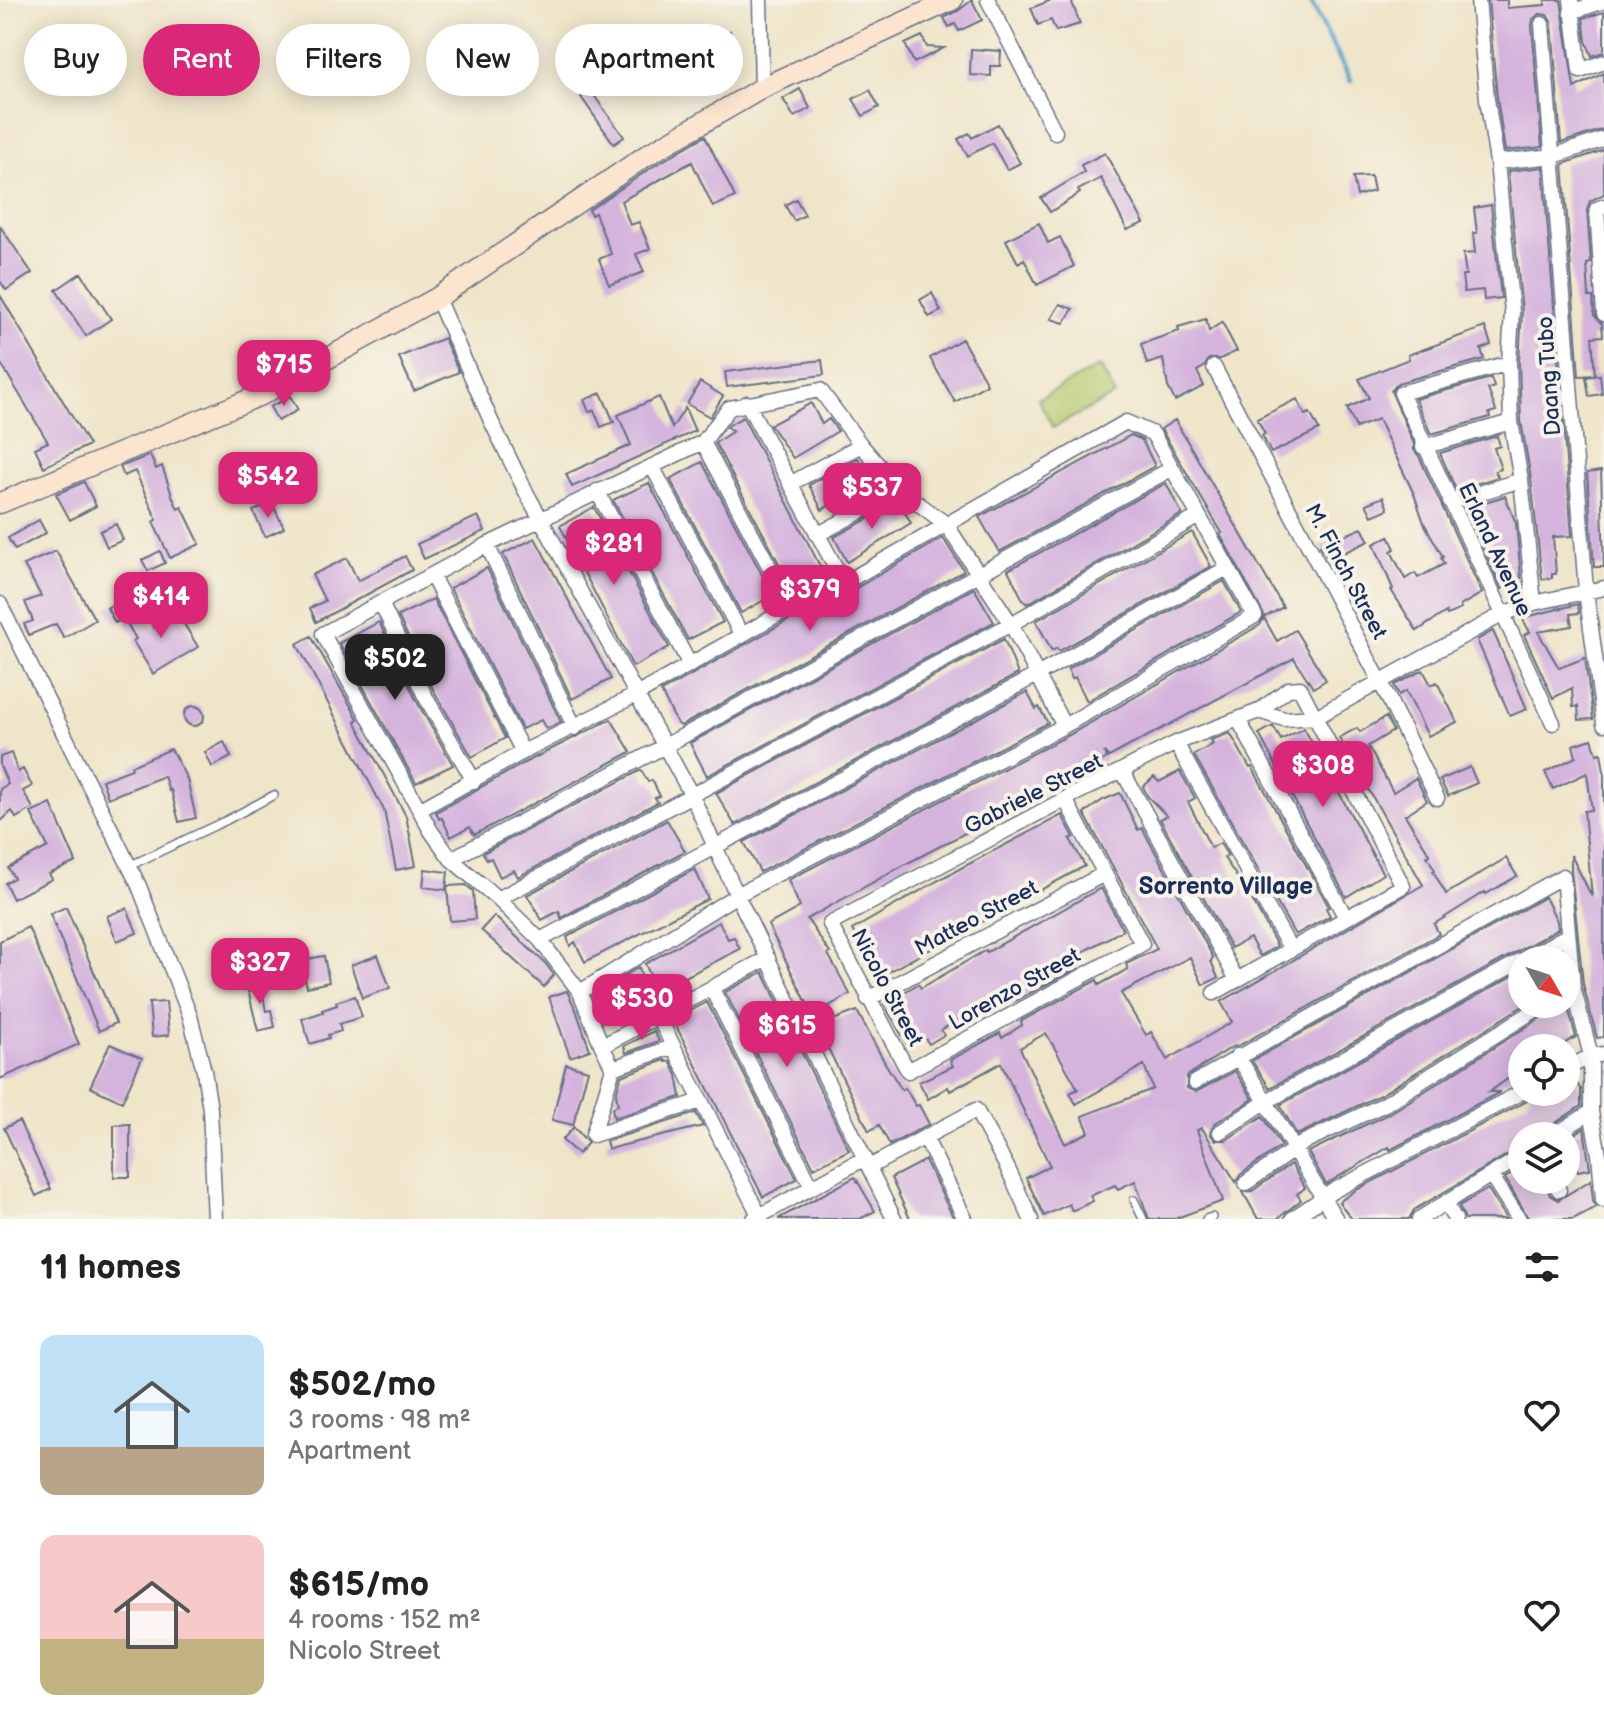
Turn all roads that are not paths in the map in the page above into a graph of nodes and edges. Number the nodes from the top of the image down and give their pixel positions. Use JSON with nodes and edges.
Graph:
{"nodes":[{"id":1,"x":760,"y":0,"type":"edge"},
{"id":2,"x":952,"y":0,"type":"edge"},
{"id":3,"x":988,"y":0,"type":"edge"},
{"id":4,"x":1478,"y":0,"type":"edge"},
{"id":5,"x":1604,"y":1,"type":"edge"},
{"id":6,"x":1571,"y":6,"type":"edge"},
{"id":7,"x":1542,"y":24,"type":"dead end"},
{"id":8,"x":1604,"y":62,"type":"edge"},
{"id":9,"x":762,"y":88,"type":"junction"},
{"id":10,"x":1055,"y":132,"type":"dead end"},
{"id":11,"x":1604,"y":139,"type":"edge"},
{"id":12,"x":1554,"y":156,"type":"junction"},
{"id":13,"x":1497,"y":162,"type":"junction"},
{"id":14,"x":1604,"y":206,"type":"edge"},
{"id":15,"x":437,"y":298,"type":"junction"},
{"id":16,"x":1604,"y":314,"type":"edge"},
{"id":17,"x":1509,"y":363,"type":"junction"},
{"id":18,"x":1214,"y":367,"type":"dead end"},
{"id":19,"x":747,"y":403,"type":"junction"},
{"id":20,"x":1511,"y":422,"type":"junction"},
{"id":21,"x":703,"y":442,"type":"junction"},
{"id":22,"x":861,"y":445,"type":"junction"},
{"id":23,"x":1423,"y":447,"type":"junction"},
{"id":24,"x":652,"y":466,"type":"junction"},
{"id":25,"x":1171,"y":469,"type":"junction"},
{"id":26,"x":1521,"y":480,"type":"junction"},
{"id":27,"x":790,"y":484,"type":"junction"},
{"id":28,"x":900,"y":490,"type":"junction"},
{"id":29,"x":597,"y":491,"type":"junction"},
{"id":30,"x":1450,"y":502,"type":"junction"},
{"id":31,"x":0,"y":503,"type":"edge"},
{"id":32,"x":1199,"y":516,"type":"junction"},
{"id":33,"x":541,"y":519,"type":"junction"},
{"id":34,"x":946,"y":524,"type":"junction"},
{"id":35,"x":817,"y":535,"type":"junction"},
{"id":36,"x":487,"y":545,"type":"junction"},
{"id":37,"x":1227,"y":568,"type":"junction"},
{"id":38,"x":978,"y":575,"type":"junction"},
{"id":39,"x":432,"y":576,"type":"junction"},
{"id":40,"x":844,"y":583,"type":"junction"},
{"id":41,"x":1604,"y":588,"type":"edge"},
{"id":42,"x":1586,"y":591,"type":"junction"},
{"id":43,"x":1534,"y":603,"type":"junction"},
{"id":44,"x":0,"y":604,"type":"edge"},
{"id":45,"x":382,"y":605,"type":"junction"},
{"id":46,"x":791,"y":607,"type":"junction"},
{"id":47,"x":1503,"y":614,"type":"junction"},
{"id":48,"x":1011,"y":624,"type":"junction"},
{"id":49,"x":742,"y":636,"type":"junction"},
{"id":50,"x":690,"y":665,"type":"junction"},
{"id":51,"x":1037,"y":675,"type":"junction"},
{"id":52,"x":1381,"y":683,"type":"junction"},
{"id":53,"x":636,"y":695,"type":"junction"},
{"id":54,"x":1259,"y":711,"type":"junction"},
{"id":55,"x":1319,"y":715,"type":"junction"},
{"id":56,"x":1238,"y":719,"type":"junction"},
{"id":57,"x":1553,"y":723,"type":"dead end"},
{"id":58,"x":1604,"y":724,"type":"edge"},
{"id":59,"x":1064,"y":726,"type":"junction"},
{"id":60,"x":575,"y":728,"type":"junction"},
{"id":61,"x":1176,"y":743,"type":"junction"},
{"id":62,"x":663,"y":747,"type":"junction"},
{"id":63,"x":523,"y":752,"type":"junction"},
{"id":64,"x":1123,"y":772,"type":"junction"},
{"id":65,"x":474,"y":781,"type":"junction"},
{"id":66,"x":274,"y":795,"type":"dead end"},
{"id":67,"x":692,"y":796,"type":"junction"},
{"id":68,"x":1437,"y":798,"type":"dead end"},
{"id":69,"x":1065,"y":799,"type":"junction"},
{"id":70,"x":421,"y":809,"type":"junction"},
{"id":71,"x":717,"y":847,"type":"junction"},
{"id":72,"x":451,"y":859,"type":"junction"},
{"id":73,"x":129,"y":866,"type":"junction"},
{"id":74,"x":1104,"y":874,"type":"junction"},
{"id":75,"x":737,"y":895,"type":"junction"},
{"id":76,"x":498,"y":899,"type":"junction"},
{"id":77,"x":1346,"y":918,"type":"junction"},
{"id":78,"x":830,"y":924,"type":"joint"},
{"id":79,"x":1568,"y":935,"type":"junction"},
{"id":80,"x":540,"y":940,"type":"junction"},
{"id":81,"x":1548,"y":946,"type":"edge"},
{"id":82,"x":1568,"y":946,"type":"edge"},
{"id":83,"x":1291,"y":950,"type":"junction"},
{"id":84,"x":768,"y":958,"type":"junction"},
{"id":85,"x":1508,"y":968,"type":"edge"},
{"id":86,"x":1237,"y":980,"type":"junction"},
{"id":87,"x":712,"y":989,"type":"junction"},
{"id":88,"x":580,"y":992,"type":"junction"},
{"id":89,"x":1214,"y":993,"type":"dead end"},
{"id":90,"x":868,"y":999,"type":"junction"},
{"id":91,"x":1580,"y":1013,"type":"edge"},
{"id":92,"x":658,"y":1016,"type":"junction"},
{"id":93,"x":1523,"y":1018,"type":"edge"},
{"id":94,"x":602,"y":1046,"type":"junction"},
{"id":95,"x":672,"y":1047,"type":"junction"},
{"id":96,"x":1598,"y":1055,"type":"edge"},
{"id":97,"x":1237,"y":1056,"type":"junction"},
{"id":98,"x":613,"y":1068,"type":"junction"},
{"id":99,"x":908,"y":1071,"type":"joint"},
{"id":100,"x":1195,"y":1082,"type":"dead end"},
{"id":101,"x":1508,"y":1099,"type":"edge"},
{"id":102,"x":701,"y":1101,"type":"junction"},
{"id":103,"x":1267,"y":1101,"type":"junction"},
{"id":104,"x":1591,"y":1112,"type":"junction"},
{"id":105,"x":1575,"y":1122,"type":"edge"},
{"id":106,"x":1220,"y":1132,"type":"dead end"},
{"id":107,"x":925,"y":1137,"type":"junction"},
{"id":108,"x":1293,"y":1150,"type":"junction"},
{"id":109,"x":867,"y":1162,"type":"junction"},
{"id":110,"x":1508,"y":1165,"type":"edge"},
{"id":111,"x":1491,"y":1175,"type":"junction"},
{"id":112,"x":1246,"y":1183,"type":"dead end"},
{"id":113,"x":812,"y":1187,"type":"junction"},
{"id":114,"x":1324,"y":1199,"type":"junction"},
{"id":115,"x":1134,"y":1200,"type":"dead end"},
{"id":116,"x":1603,"y":1200,"type":"edge"},
{"id":117,"x":1445,"y":1203,"type":"junction"},
{"id":118,"x":756,"y":1217,"type":"edge"},
{"id":119,"x":889,"y":1217,"type":"edge"},
{"id":120,"x":215,"y":1219,"type":"edge"},
{"id":121,"x":965,"y":1219,"type":"edge"},
{"id":122,"x":1031,"y":1219,"type":"edge"},
{"id":123,"x":1143,"y":1219,"type":"edge"},
{"id":124,"x":1292,"y":1219,"type":"edge"},
{"id":125,"x":1336,"y":1219,"type":"edge"},
{"id":126,"x":1419,"y":1219,"type":"edge"},
{"id":127,"x":1455,"y":1219,"type":"edge"},
{"id":128,"x":1519,"y":1219,"type":"edge"}],
"edges":[{"from":1,"to":9,"type":"street"},
{"from":2,"to":9,"type":"street"},
{"from":3,"to":10,"type":"street"},
{"from":4,"to":13,"type":"street"},
{"from":5,"to":6,"type":"street"},
{"from":6,"to":8,"type":"street"},
{"from":7,"to":12,"type":"street","name":"Daang Tubo"},
{"from":9,"to":15,"type":"street"},
{"from":11,"to":12,"type":"street"},
{"from":12,"to":13,"type":"street"},
{"from":12,"to":42,"type":"street","name":"Daang Tubo"},
{"from":13,"to":17,"type":"street"},
{"from":14,"to":16,"type":"street"},
{"from":15,"to":31,"type":"street"},
{"from":15,"to":33,"type":"street"},
{"from":17,"to":20,"type":"street"},
{"from":17,"to":23,"type":"street","name":"Erland Avenue"},
{"from":18,"to":52,"type":"street","name":"M. Finch Street"},
{"from":19,"to":21,"type":"street"},
{"from":19,"to":22,"type":"street"},
{"from":19,"to":27,"type":"street"},
{"from":20,"to":23,"type":"street"},
{"from":20,"to":26,"type":"street"},
{"from":21,"to":24,"type":"street"},
{"from":21,"to":46,"type":"street"},
{"from":22,"to":27,"type":"street"},
{"from":22,"to":28,"type":"street"},
{"from":23,"to":30,"type":"street","name":"Erland Avenue"},
{"from":24,"to":29,"type":"street"},
{"from":24,"to":49,"type":"street"},
{"from":25,"to":32,"type":"street"},
{"from":25,"to":34,"type":"street"},
{"from":25,"to":38,"type":"street"},
{"from":26,"to":30,"type":"street"},
{"from":26,"to":43,"type":"street"},
{"from":27,"to":35,"type":"street"},
{"from":28,"to":34,"type":"street"},
{"from":28,"to":35,"type":"street"},
{"from":29,"to":33,"type":"street"},
{"from":29,"to":50,"type":"street"},
{"from":30,"to":47,"type":"street","name":"Erland Avenue"},
{"from":32,"to":37,"type":"street"},
{"from":32,"to":48,"type":"street"},
{"from":33,"to":36,"type":"street"},
{"from":33,"to":53,"type":"street"},
{"from":34,"to":38,"type":"street"},
{"from":34,"to":40,"type":"street"},
{"from":35,"to":40,"type":"street"},
{"from":36,"to":39,"type":"street"},
{"from":36,"to":60,"type":"street"},
{"from":37,"to":51,"type":"street"},
{"from":37,"to":59,"type":"street"},
{"from":38,"to":48,"type":"street"},
{"from":38,"to":62,"type":"street"},
{"from":39,"to":45,"type":"street"},
{"from":39,"to":63,"type":"street"},
{"from":40,"to":46,"type":"street"},
{"from":41,"to":42,"type":"street"},
{"from":42,"to":43,"type":"street"},
{"from":42,"to":58,"type":"street","name":"Daang Tubo"},
{"from":43,"to":47,"type":"street"},
{"from":44,"to":73,"type":"street"},
{"from":45,"to":65,"type":"street"},
{"from":45,"to":70,"type":"street"},
{"from":46,"to":49,"type":"street"},
{"from":47,"to":52,"type":"street"},
{"from":47,"to":57,"type":"street","name":"Erland Avenue"},
{"from":48,"to":51,"type":"street"},
{"from":48,"to":67,"type":"street"},
{"from":49,"to":50,"type":"street"},
{"from":50,"to":53,"type":"street"},
{"from":51,"to":59,"type":"street"},
{"from":51,"to":71,"type":"street"},
{"from":52,"to":55,"type":"street"},
{"from":52,"to":68,"type":"street","name":"M. Finch Street"},
{"from":53,"to":60,"type":"street"},
{"from":53,"to":62,"type":"street"},
{"from":54,"to":55,"type":"street"},
{"from":54,"to":55,"type":"street","name":"Gabriele Street"},
{"from":54,"to":56,"type":"street","name":"Gabriele Street"},
{"from":55,"to":77,"type":"street"},
{"from":56,"to":61,"type":"street","name":"Gabriele Street"},
{"from":56,"to":77,"type":"street"},
{"from":59,"to":75,"type":"street"},
{"from":60,"to":63,"type":"street"},
{"from":61,"to":64,"type":"street","name":"Gabriele Street"},
{"from":61,"to":83,"type":"street"},
{"from":62,"to":67,"type":"street"},
{"from":62,"to":72,"type":"street"},
{"from":63,"to":65,"type":"street"},
{"from":64,"to":69,"type":"street","name":"Gabriele Street"},
{"from":64,"to":86,"type":"street"},
{"from":65,"to":70,"type":"street"},
{"from":66,"to":73,"type":"lane"},
{"from":67,"to":71,"type":"street"},
{"from":67,"to":76,"type":"street"},
{"from":69,"to":74,"type":"street"},
{"from":69,"to":78,"type":"street","name":"Gabriele Street"},
{"from":70,"to":72,"type":"street"},
{"from":71,"to":75,"type":"street"},
{"from":71,"to":80,"type":"street"},
{"from":72,"to":76,"type":"street"},
{"from":73,"to":120,"type":"street"},
{"from":74,"to":90,"type":"street","name":"Matteo Street"},
{"from":74,"to":99,"type":"street","name":"Lorenzo Street"},
{"from":75,"to":84,"type":"street"},
{"from":75,"to":88,"type":"street"},
{"from":76,"to":80,"type":"street"},
{"from":77,"to":83,"type":"street"},
{"from":78,"to":90,"type":"street","name":"Nicolo Street"},
{"from":79,"to":81,"type":"street"},
{"from":79,"to":82,"type":"street"},
{"from":79,"to":97,"type":"street"},
{"from":80,"to":88,"type":"street"},
{"from":83,"to":86,"type":"street"},
{"from":84,"to":87,"type":"street"},
{"from":84,"to":109,"type":"street"},
{"from":85,"to":103,"type":"street"},
{"from":86,"to":89,"type":"street"},
{"from":87,"to":92,"type":"street"},
{"from":87,"to":113,"type":"street"},
{"from":88,"to":94,"type":"street"},
{"from":90,"to":99,"type":"street","name":"Nicolo Street"},
{"from":91,"to":96,"type":"street"},
{"from":92,"to":94,"type":"street"},
{"from":92,"to":95,"type":"street"},
{"from":93,"to":108,"type":"street"},
{"from":94,"to":98,"type":"street"},
{"from":95,"to":98,"type":"street"},
{"from":95,"to":102,"type":"street"},
{"from":96,"to":104,"type":"street"},
{"from":97,"to":100,"type":"street"},
{"from":97,"to":103,"type":"street"},
{"from":98,"to":102,"type":"street"},
{"from":101,"to":114,"type":"street"},
{"from":102,"to":118,"type":"street"},
{"from":103,"to":106,"type":"street"},
{"from":103,"to":108,"type":"street"},
{"from":104,"to":105,"type":"street"},
{"from":104,"to":116,"type":"street"},
{"from":107,"to":109,"type":"street"},
{"from":107,"to":121,"type":"street"},
{"from":107,"to":122,"type":"street"},
{"from":108,"to":112,"type":"street"},
{"from":108,"to":114,"type":"street"},
{"from":109,"to":113,"type":"street"},
{"from":109,"to":119,"type":"street"},
{"from":110,"to":111,"type":"street"},
{"from":111,"to":117,"type":"street"},
{"from":111,"to":128,"type":"street"},
{"from":113,"to":118,"type":"street"},
{"from":114,"to":124,"type":"street"},
{"from":114,"to":125,"type":"street"},
{"from":115,"to":123,"type":"lane"},
{"from":117,"to":126,"type":"street"},
{"from":117,"to":127,"type":"street"}]}
